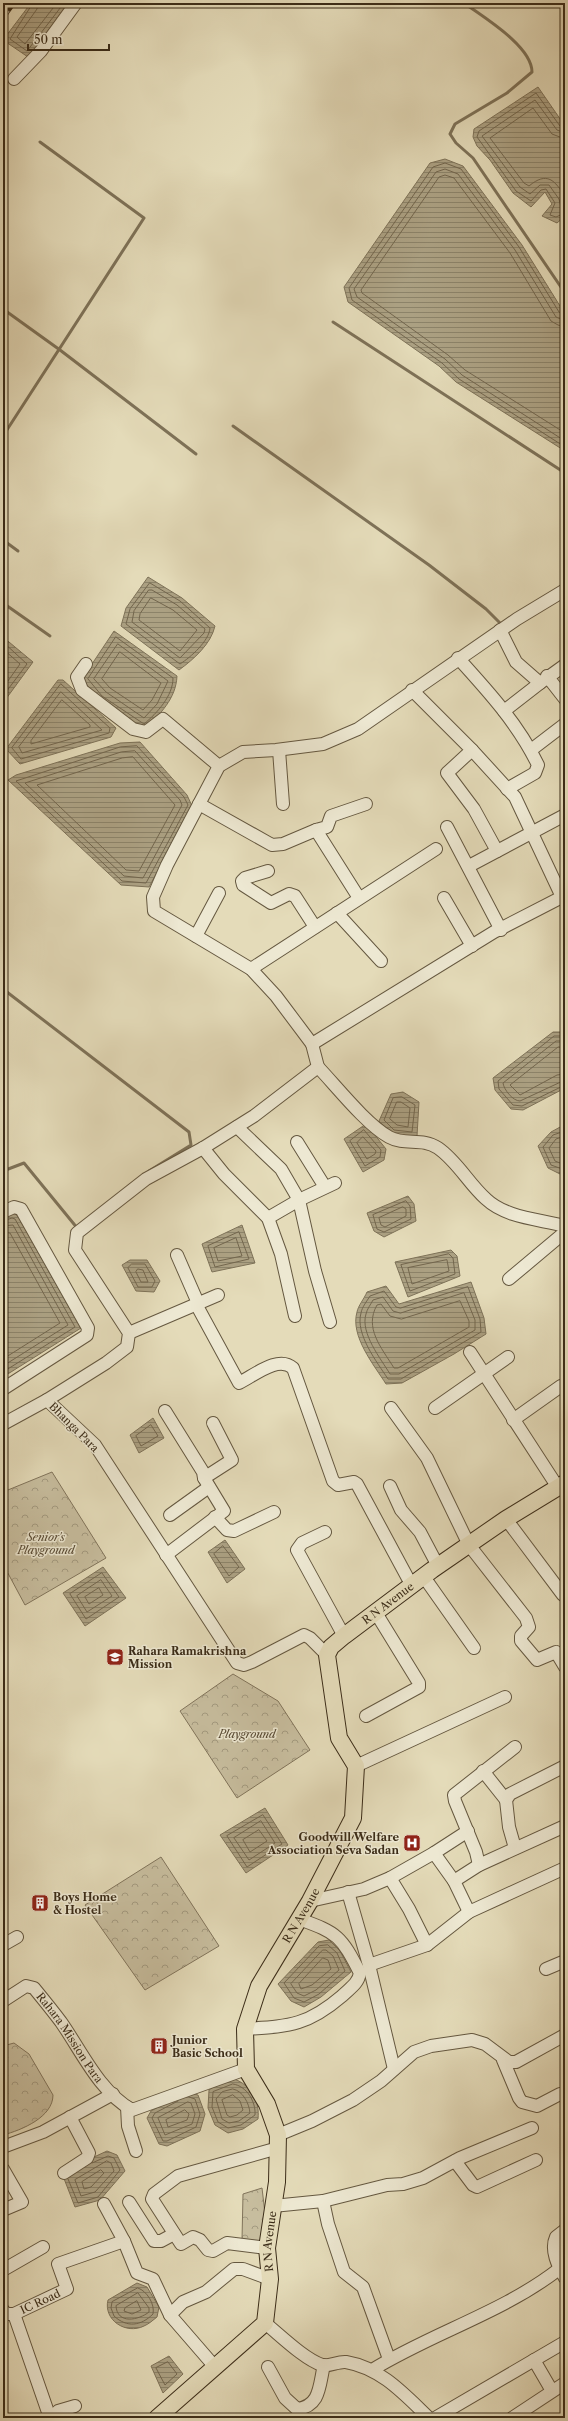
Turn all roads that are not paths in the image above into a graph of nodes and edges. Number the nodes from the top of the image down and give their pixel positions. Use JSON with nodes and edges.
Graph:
{"nodes":[{"id":1,"x":76,"y":3,"type":"edge"},
{"id":2,"x":14,"y":79,"type":"dead end"},
{"id":3,"x":565,"y":590,"type":"edge"},
{"id":4,"x":500,"y":630,"type":"junction"},
{"id":5,"x":458,"y":658,"type":"junction"},
{"id":6,"x":86,"y":664,"type":"dead end"},
{"id":7,"x":565,"y":665,"type":"edge"},
{"id":8,"x":544,"y":679,"type":"junction"},
{"id":9,"x":412,"y":690,"type":"junction"},
{"id":10,"x":563,"y":693,"type":"edge"},
{"id":11,"x":504,"y":710,"type":"junction"},
{"id":12,"x":565,"y":724,"type":"edge"},
{"id":13,"x":279,"y":750,"type":"junction"},
{"id":14,"x":472,"y":750,"type":"junction"},
{"id":15,"x":531,"y":750,"type":"junction"},
{"id":16,"x":219,"y":766,"type":"junction"},
{"id":17,"x":507,"y":789,"type":"junction"},
{"id":18,"x":199,"y":804,"type":"junction"},
{"id":19,"x":283,"y":804,"type":"dead end"},
{"id":20,"x":366,"y":804,"type":"dead end"},
{"id":21,"x":565,"y":815,"type":"edge"},
{"id":22,"x":447,"y":827,"type":"dead end"},
{"id":23,"x":316,"y":830,"type":"junction"},
{"id":24,"x":532,"y":831,"type":"junction"},
{"id":25,"x":436,"y":849,"type":"dead end"},
{"id":26,"x":497,"y":851,"type":"junction"},
{"id":27,"x":469,"y":866,"type":"junction"},
{"id":28,"x":268,"y":870,"type":"dead end"},
{"id":29,"x":219,"y":893,"type":"dead end"},
{"id":30,"x":359,"y":898,"type":"junction"},
{"id":31,"x":444,"y":898,"type":"dead end"},
{"id":32,"x":563,"y":898,"type":"edge"},
{"id":33,"x":337,"y":913,"type":"junction"},
{"id":34,"x":315,"y":927,"type":"junction"},
{"id":35,"x":501,"y":930,"type":"junction"},
{"id":36,"x":196,"y":936,"type":"junction"},
{"id":37,"x":472,"y":946,"type":"junction"},
{"id":38,"x":380,"y":961,"type":"dead end"},
{"id":39,"x":251,"y":970,"type":"junction"},
{"id":40,"x":312,"y":1044,"type":"junction"},
{"id":41,"x":318,"y":1067,"type":"junction"},
{"id":42,"x":237,"y":1127,"type":"junction"},
{"id":43,"x":297,"y":1142,"type":"dead end"},
{"id":44,"x":203,"y":1148,"type":"junction"},
{"id":45,"x":299,"y":1200,"type":"junction"},
{"id":46,"x":3,"y":1212,"type":"edge"},
{"id":47,"x":268,"y":1218,"type":"junction"},
{"id":48,"x":565,"y":1226,"type":"edge"},
{"id":49,"x":565,"y":1232,"type":"edge"},
{"id":50,"x":176,"y":1255,"type":"dead end"},
{"id":51,"x":509,"y":1279,"type":"dead end"},
{"id":52,"x":218,"y":1295,"type":"dead end"},
{"id":53,"x":197,"y":1303,"type":"junction"},
{"id":54,"x":295,"y":1316,"type":"dead end"},
{"id":55,"x":330,"y":1322,"type":"dead end"},
{"id":56,"x":129,"y":1333,"type":"junction"},
{"id":57,"x":470,"y":1352,"type":"dead end"},
{"id":58,"x":508,"y":1358,"type":"dead end"},
{"id":59,"x":482,"y":1374,"type":"junction"},
{"id":60,"x":561,"y":1386,"type":"dead end"},
{"id":61,"x":3,"y":1389,"type":"edge"},
{"id":62,"x":47,"y":1400,"type":"junction"},
{"id":63,"x":391,"y":1408,"type":"dead end"},
{"id":64,"x":435,"y":1408,"type":"dead end"},
{"id":65,"x":165,"y":1411,"type":"dead end"},
{"id":66,"x":513,"y":1420,"type":"junction"},
{"id":67,"x":213,"y":1423,"type":"dead end"},
{"id":68,"x":3,"y":1424,"type":"edge"},
{"id":69,"x":207,"y":1483,"type":"junction"},
{"id":70,"x":561,"y":1485,"type":"edge"},
{"id":71,"x":390,"y":1486,"type":"dead end"},
{"id":72,"x":274,"y":1512,"type":"dead end"},
{"id":73,"x":170,"y":1515,"type":"dead end"},
{"id":74,"x":215,"y":1517,"type":"junction"},
{"id":75,"x":506,"y":1519,"type":"junction"},
{"id":76,"x":325,"y":1532,"type":"dead end"},
{"id":77,"x":469,"y":1545,"type":"junction"},
{"id":78,"x":166,"y":1555,"type":"junction"},
{"id":79,"x":438,"y":1566,"type":"junction"},
{"id":80,"x":418,"y":1581,"type":"junction"},
{"id":81,"x":563,"y":1595,"type":"dead end"},
{"id":82,"x":376,"y":1613,"type":"junction"},
{"id":83,"x":344,"y":1636,"type":"junction"},
{"id":84,"x":474,"y":1648,"type":"dead end"},
{"id":85,"x":327,"y":1655,"type":"junction"},
{"id":86,"x":565,"y":1667,"type":"edge"},
{"id":87,"x":506,"y":1697,"type":"dead end"},
{"id":88,"x":366,"y":1716,"type":"dead end"},
{"id":89,"x":515,"y":1747,"type":"dead end"},
{"id":90,"x":356,"y":1766,"type":"junction"},
{"id":91,"x":565,"y":1766,"type":"edge"},
{"id":92,"x":483,"y":1771,"type":"junction"},
{"id":93,"x":506,"y":1800,"type":"junction"},
{"id":94,"x":565,"y":1826,"type":"edge"},
{"id":95,"x":468,"y":1831,"type":"junction"},
{"id":96,"x":515,"y":1848,"type":"junction"},
{"id":97,"x":434,"y":1853,"type":"junction"},
{"id":98,"x":479,"y":1866,"type":"junction"},
{"id":99,"x":565,"y":1868,"type":"edge"},
{"id":100,"x":390,"y":1878,"type":"junction"},
{"id":101,"x":454,"y":1881,"type":"junction"},
{"id":102,"x":348,"y":1892,"type":"junction"},
{"id":103,"x":310,"y":1901,"type":"junction"},
{"id":104,"x":469,"y":1912,"type":"junction"},
{"id":105,"x":299,"y":1919,"type":"junction"},
{"id":106,"x":17,"y":1936,"type":"dead end"},
{"id":107,"x":3,"y":1945,"type":"edge"},
{"id":108,"x":427,"y":1945,"type":"junction"},
{"id":109,"x":565,"y":1961,"type":"edge"},
{"id":110,"x":369,"y":1965,"type":"junction"},
{"id":111,"x":546,"y":1969,"type":"dead end"},
{"id":112,"x":3,"y":2001,"type":"edge"},
{"id":113,"x":245,"y":2029,"type":"junction"},
{"id":114,"x":565,"y":2035,"type":"edge"},
{"id":115,"x":503,"y":2060,"type":"junction"},
{"id":116,"x":246,"y":2069,"type":"junction"},
{"id":117,"x":394,"y":2070,"type":"junction"},
{"id":118,"x":113,"y":2094,"type":"junction"},
{"id":119,"x":560,"y":2094,"type":"dead end"},
{"id":120,"x":127,"y":2107,"type":"junction"},
{"id":121,"x":70,"y":2117,"type":"junction"},
{"id":122,"x":532,"y":2128,"type":"dead end"},
{"id":123,"x":278,"y":2142,"type":"junction"},
{"id":124,"x":3,"y":2147,"type":"edge"},
{"id":125,"x":136,"y":2151,"type":"dead end"},
{"id":126,"x":536,"y":2160,"type":"dead end"},
{"id":127,"x":455,"y":2161,"type":"junction"},
{"id":128,"x":3,"y":2169,"type":"edge"},
{"id":129,"x":64,"y":2173,"type":"dead end"},
{"id":130,"x":323,"y":2201,"type":"junction"},
{"id":131,"x":129,"y":2202,"type":"dead end"},
{"id":132,"x":104,"y":2204,"type":"dead end"},
{"id":133,"x":273,"y":2206,"type":"junction"},
{"id":134,"x":3,"y":2210,"type":"edge"},
{"id":135,"x":565,"y":2230,"type":"edge"},
{"id":136,"x":174,"y":2234,"type":"junction"},
{"id":137,"x":124,"y":2241,"type":"junction"},
{"id":138,"x":43,"y":2247,"type":"dead end"},
{"id":139,"x":267,"y":2248,"type":"junction"},
{"id":140,"x":3,"y":2270,"type":"edge"},
{"id":141,"x":562,"y":2273,"type":"edge"},
{"id":142,"x":270,"y":2279,"type":"junction"},
{"id":143,"x":6,"y":2314,"type":"edge"},
{"id":144,"x":170,"y":2315,"type":"junction"},
{"id":145,"x":265,"y":2323,"type":"junction"},
{"id":146,"x":565,"y":2342,"type":"edge"},
{"id":147,"x":389,"y":2359,"type":"junction"},
{"id":148,"x":534,"y":2360,"type":"junction"},
{"id":149,"x":324,"y":2366,"type":"junction"},
{"id":150,"x":215,"y":2367,"type":"junction"},
{"id":151,"x":268,"y":2367,"type":"dead end"},
{"id":152,"x":372,"y":2370,"type":"junction"},
{"id":153,"x":565,"y":2383,"type":"edge"},
{"id":154,"x":552,"y":2391,"type":"junction"},
{"id":155,"x":75,"y":2406,"type":"dead end"},
{"id":156,"x":306,"y":2408,"type":"junction"},
{"id":157,"x":50,"y":2418,"type":"edge"},
{"id":158,"x":62,"y":2418,"type":"edge"},
{"id":159,"x":157,"y":2418,"type":"edge"},
{"id":160,"x":293,"y":2418,"type":"edge"},
{"id":161,"x":428,"y":2418,"type":"edge"},
{"id":162,"x":435,"y":2418,"type":"edge"},
{"id":163,"x":512,"y":2418,"type":"edge"}],
"edges":[{"from":1,"to":2,"type":"street"},
{"from":3,"to":4,"type":"street"},
{"from":4,"to":5,"type":"street"},
{"from":4,"to":8,"type":"street"},
{"from":5,"to":9,"type":"street"},
{"from":5,"to":11,"type":"street"},
{"from":6,"to":16,"type":"street"},
{"from":7,"to":8,"type":"street"},
{"from":8,"to":10,"type":"street"},
{"from":8,"to":11,"type":"street"},
{"from":9,"to":13,"type":"street"},
{"from":9,"to":14,"type":"street"},
{"from":11,"to":15,"type":"street"},
{"from":12,"to":15,"type":"street"},
{"from":13,"to":16,"type":"street"},
{"from":13,"to":19,"type":"street"},
{"from":14,"to":17,"type":"street"},
{"from":14,"to":26,"type":"street"},
{"from":15,"to":17,"type":"street"},
{"from":16,"to":18,"type":"street"},
{"from":17,"to":24,"type":"street"},
{"from":18,"to":23,"type":"street"},
{"from":18,"to":36,"type":"street"},
{"from":20,"to":23,"type":"street"},
{"from":21,"to":24,"type":"street"},
{"from":22,"to":27,"type":"street"},
{"from":23,"to":30,"type":"street"},
{"from":24,"to":26,"type":"street"},
{"from":24,"to":32,"type":"street"},
{"from":25,"to":30,"type":"street"},
{"from":26,"to":27,"type":"street"},
{"from":27,"to":35,"type":"street"},
{"from":28,"to":34,"type":"street"},
{"from":29,"to":36,"type":"street"},
{"from":30,"to":33,"type":"street"},
{"from":31,"to":37,"type":"street"},
{"from":32,"to":35,"type":"street"},
{"from":33,"to":34,"type":"street"},
{"from":33,"to":38,"type":"street"},
{"from":34,"to":39,"type":"street"},
{"from":35,"to":37,"type":"street"},
{"from":36,"to":39,"type":"street"},
{"from":37,"to":40,"type":"street"},
{"from":39,"to":40,"type":"street"},
{"from":40,"to":41,"type":"street"},
{"from":41,"to":42,"type":"street"},
{"from":41,"to":48,"type":"street"},
{"from":42,"to":44,"type":"street"},
{"from":42,"to":45,"type":"street"},
{"from":43,"to":45,"type":"street"},
{"from":44,"to":47,"type":"street"},
{"from":44,"to":56,"type":"street"},
{"from":45,"to":47,"type":"street"},
{"from":45,"to":55,"type":"street"},
{"from":46,"to":61,"type":"street"},
{"from":47,"to":54,"type":"street"},
{"from":49,"to":51,"type":"street"},
{"from":50,"to":53,"type":"street"},
{"from":52,"to":53,"type":"street"},
{"from":53,"to":56,"type":"street"},
{"from":53,"to":80,"type":"street"},
{"from":56,"to":62,"type":"street","name":"Bhanga Para"},
{"from":57,"to":59,"type":"street"},
{"from":58,"to":59,"type":"street"},
{"from":59,"to":64,"type":"street"},
{"from":59,"to":66,"type":"street"},
{"from":60,"to":66,"type":"street"},
{"from":62,"to":68,"type":"street"},
{"from":62,"to":78,"type":"street","name":"Bhanga Para"},
{"from":63,"to":77,"type":"street"},
{"from":65,"to":69,"type":"street"},
{"from":66,"to":70,"type":"street"},
{"from":67,"to":69,"type":"street"},
{"from":69,"to":73,"type":"street"},
{"from":69,"to":74,"type":"street"},
{"from":70,"to":75,"type":"main road","name":"R N Avenue"},
{"from":71,"to":79,"type":"street"},
{"from":72,"to":74,"type":"street"},
{"from":74,"to":78,"type":"street"},
{"from":75,"to":77,"type":"main road","name":"R N Avenue"},
{"from":75,"to":81,"type":"street"},
{"from":76,"to":83,"type":"street"},
{"from":77,"to":79,"type":"main road","name":"R N Avenue"},
{"from":77,"to":86,"type":"street"},
{"from":78,"to":85,"type":"street","name":"Bhanga Para"},
{"from":79,"to":80,"type":"main road","name":"R N Avenue"},
{"from":80,"to":82,"type":"main road","name":"R N Avenue"},
{"from":80,"to":84,"type":"street"},
{"from":82,"to":83,"type":"main road","name":"R N Avenue"},
{"from":82,"to":88,"type":"street"},
{"from":83,"to":85,"type":"main road","name":"R N Avenue"},
{"from":85,"to":90,"type":"main road"},
{"from":87,"to":90,"type":"street"},
{"from":89,"to":92,"type":"street"},
{"from":90,"to":103,"type":"main road","name":"R N Avenue"},
{"from":91,"to":93,"type":"street"},
{"from":92,"to":93,"type":"street"},
{"from":92,"to":95,"type":"street"},
{"from":93,"to":96,"type":"street"},
{"from":94,"to":96,"type":"street"},
{"from":95,"to":97,"type":"street"},
{"from":95,"to":98,"type":"street"},
{"from":96,"to":98,"type":"street"},
{"from":97,"to":100,"type":"street"},
{"from":97,"to":101,"type":"street"},
{"from":98,"to":101,"type":"street"},
{"from":99,"to":104,"type":"street"},
{"from":100,"to":102,"type":"street"},
{"from":100,"to":108,"type":"street"},
{"from":101,"to":104,"type":"street"},
{"from":102,"to":103,"type":"street"},
{"from":102,"to":110,"type":"street"},
{"from":103,"to":105,"type":"main road","name":"R N Avenue"},
{"from":104,"to":108,"type":"street"},
{"from":105,"to":113,"type":"main road","name":"R N Avenue"},
{"from":105,"to":113,"type":"street"},
{"from":106,"to":107,"type":"street"},
{"from":108,"to":110,"type":"street"},
{"from":109,"to":111,"type":"street"},
{"from":110,"to":117,"type":"street"},
{"from":112,"to":118,"type":"street","name":"Rahara Mission Para"},
{"from":113,"to":116,"type":"main road","name":"R N Avenue"},
{"from":114,"to":115,"type":"street"},
{"from":115,"to":117,"type":"street"},
{"from":115,"to":119,"type":"street"},
{"from":116,"to":120,"type":"street"},
{"from":116,"to":123,"type":"main road","name":"R N Avenue"},
{"from":117,"to":123,"type":"street"},
{"from":118,"to":120,"type":"street","name":"Rahara Mission Para"},
{"from":118,"to":121,"type":"street"},
{"from":120,"to":125,"type":"street"},
{"from":121,"to":124,"type":"street"},
{"from":121,"to":129,"type":"street"},
{"from":122,"to":127,"type":"street"},
{"from":123,"to":133,"type":"main road","name":"R N Avenue"},
{"from":123,"to":136,"type":"street"},
{"from":126,"to":127,"type":"street"},
{"from":127,"to":130,"type":"street"},
{"from":128,"to":134,"type":"street"},
{"from":130,"to":133,"type":"street"},
{"from":130,"to":147,"type":"street"},
{"from":131,"to":136,"type":"street"},
{"from":132,"to":137,"type":"street"},
{"from":133,"to":139,"type":"main road","name":"R N Avenue"},
{"from":135,"to":141,"type":"street"},
{"from":136,"to":139,"type":"street"},
{"from":137,"to":143,"type":"street","name":"IC Road"},
{"from":137,"to":144,"type":"street"},
{"from":138,"to":140,"type":"street"},
{"from":139,"to":142,"type":"main road","name":"R N Avenue"},
{"from":141,"to":147,"type":"street"},
{"from":142,"to":144,"type":"street"},
{"from":142,"to":145,"type":"main road","name":"R N Avenue"},
{"from":143,"to":157,"type":"street"},
{"from":144,"to":150,"type":"street"},
{"from":145,"to":149,"type":"street"},
{"from":145,"to":150,"type":"main road"},
{"from":146,"to":148,"type":"street"},
{"from":147,"to":152,"type":"street"},
{"from":148,"to":154,"type":"street"},
{"from":148,"to":162,"type":"street"},
{"from":149,"to":152,"type":"street"},
{"from":149,"to":156,"type":"street"},
{"from":150,"to":159,"type":"main road"},
{"from":151,"to":156,"type":"street"},
{"from":152,"to":161,"type":"street"},
{"from":153,"to":154,"type":"street"},
{"from":154,"to":163,"type":"street"},
{"from":155,"to":158,"type":"street"},
{"from":156,"to":160,"type":"street"}]}
